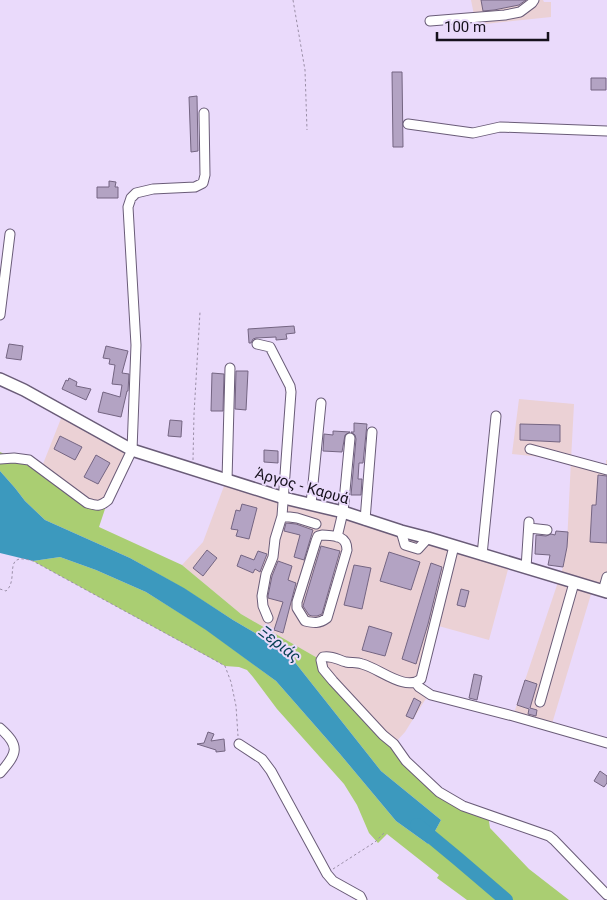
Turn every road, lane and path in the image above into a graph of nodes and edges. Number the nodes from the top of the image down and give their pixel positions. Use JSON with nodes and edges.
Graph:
{"nodes":[{"id":1,"x":293,"y":0,"type":"edge"},
{"id":2,"x":534,"y":0,"type":"edge"},
{"id":3,"x":430,"y":21,"type":"dead end"},
{"id":4,"x":204,"y":113,"type":"dead end"},
{"id":5,"x":408,"y":124,"type":"dead end"},
{"id":6,"x":307,"y":130,"type":"dead end"},
{"id":7,"x":607,"y":131,"type":"edge"},
{"id":8,"x":10,"y":234,"type":"dead end"},
{"id":9,"x":200,"y":312,"type":"dead end"},
{"id":10,"x":0,"y":315,"type":"edge"},
{"id":11,"x":257,"y":344,"type":"dead end"},
{"id":12,"x":230,"y":368,"type":"dead end"},
{"id":13,"x":0,"y":379,"type":"edge"},
{"id":14,"x":321,"y":402,"type":"dead end"},
{"id":15,"x":496,"y":416,"type":"dead end"},
{"id":16,"x":372,"y":432,"type":"dead end"},
{"id":17,"x":350,"y":438,"type":"dead end"},
{"id":18,"x":530,"y":449,"type":"dead end"},
{"id":19,"x":132,"y":450,"type":"junction"},
{"id":20,"x":0,"y":459,"type":"edge"},
{"id":21,"x":193,"y":469,"type":"junction"},
{"id":22,"x":607,"y":470,"type":"edge"},
{"id":23,"x":227,"y":480,"type":"junction"},
{"id":24,"x":284,"y":498,"type":"junction"},
{"id":25,"x":311,"y":504,"type":"junction"},
{"id":26,"x":343,"y":512,"type":"junction"},
{"id":27,"x":282,"y":516,"type":"junction"},
{"id":28,"x":365,"y":520,"type":"junction"},
{"id":29,"x":316,"y":524,"type":"dead end"},
{"id":30,"x":547,"y":530,"type":"dead end"},
{"id":31,"x":337,"y":536,"type":"junction"},
{"id":32,"x":454,"y":546,"type":"junction"},
{"id":33,"x":482,"y":555,"type":"junction"},
{"id":34,"x":526,"y":568,"type":"junction"},
{"id":35,"x":607,"y":576,"type":"edge"},
{"id":36,"x":574,"y":583,"type":"junction"},
{"id":37,"x":0,"y":589,"type":"edge"},
{"id":38,"x":605,"y":592,"type":"edge"},
{"id":39,"x":268,"y":618,"type":"dead end"},
{"id":40,"x":416,"y":683,"type":"junction"},
{"id":41,"x":540,"y":702,"type":"dead end"},
{"id":42,"x":0,"y":728,"type":"edge"},
{"id":43,"x":239,"y":744,"type":"joint"},
{"id":44,"x":607,"y":744,"type":"edge"},
{"id":45,"x":0,"y":773,"type":"edge"},
{"id":46,"x":384,"y":833,"type":"dead end"},
{"id":47,"x":326,"y":874,"type":"junction"},
{"id":48,"x":607,"y":895,"type":"edge"},
{"id":49,"x":362,"y":900,"type":"edge"}],
"edges":[{"from":1,"to":6,"type":"path"},
{"from":2,"to":3,"type":"street"},
{"from":4,"to":19,"type":"street"},
{"from":5,"to":7,"type":"street"},
{"from":8,"to":10,"type":"street"},
{"from":9,"to":21,"type":"path"},
{"from":11,"to":24,"type":"street"},
{"from":12,"to":23,"type":"street"},
{"from":13,"to":19,"type":"main road","name":"Άργος - Καρυά"},
{"from":14,"to":25,"type":"street"},
{"from":15,"to":33,"type":"street"},
{"from":16,"to":28,"type":"street"},
{"from":17,"to":26,"type":"street"},
{"from":18,"to":22,"type":"street"},
{"from":19,"to":20,"type":"street"},
{"from":19,"to":21,"type":"main road","name":"Άργος - Καρυά"},
{"from":21,"to":23,"type":"main road","name":"Άργος - Καρυά"},
{"from":23,"to":24,"type":"main road","name":"Άργος - Καρυά"},
{"from":24,"to":25,"type":"main road","name":"Άργος - Καρυά"},
{"from":24,"to":27,"type":"street"},
{"from":25,"to":26,"type":"main road","name":"Άργος - Καρυά"},
{"from":26,"to":28,"type":"main road","name":"Άργος - Καρυά"},
{"from":26,"to":31,"type":"street"},
{"from":27,"to":29,"type":"street"},
{"from":27,"to":39,"type":"street"},
{"from":28,"to":32,"type":"main road","name":"Άργος - Καρυά"},
{"from":30,"to":34,"type":"street"},
{"from":31,"to":31,"type":"street"},
{"from":32,"to":33,"type":"main road","name":"Άργος - Καρυά"},
{"from":32,"to":40,"type":"street"},
{"from":33,"to":34,"type":"main road","name":"Άργος - Καρυά"},
{"from":34,"to":36,"type":"main road","name":"Άργος - Καρυά"},
{"from":35,"to":38,"type":"street"},
{"from":36,"to":38,"type":"main road","name":"Άργος - Καρυά"},
{"from":36,"to":41,"type":"street"},
{"from":37,"to":43,"type":"path"},
{"from":40,"to":44,"type":"street"},
{"from":40,"to":48,"type":"street"},
{"from":42,"to":45,"type":"street"},
{"from":43,"to":47,"type":"street"},
{"from":46,"to":47,"type":"path"},
{"from":47,"to":49,"type":"street"}]}
